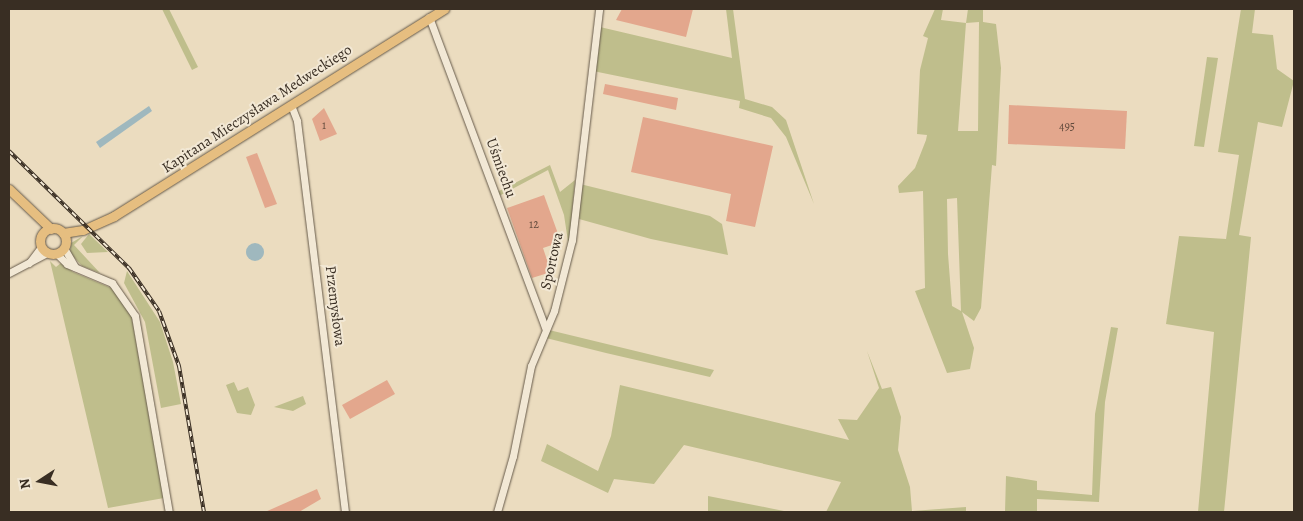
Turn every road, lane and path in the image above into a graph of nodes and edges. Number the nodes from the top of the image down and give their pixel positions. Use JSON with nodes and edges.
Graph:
{"nodes":[{"id":1,"x":444,"y":9,"type":"edge"},
{"id":2,"x":599,"y":9,"type":"edge"},
{"id":3,"x":429,"y":17,"type":"junction"},
{"id":4,"x":290,"y":105,"type":"junction"},
{"id":5,"x":9,"y":189,"type":"edge"},
{"id":6,"x":47,"y":230,"type":"junction"},
{"id":7,"x":56,"y":246,"type":"junction"},
{"id":8,"x":9,"y":273,"type":"edge"},
{"id":9,"x":545,"y":328,"type":"junction"},
{"id":10,"x":169,"y":512,"type":"edge"},
{"id":11,"x":345,"y":512,"type":"edge"},
{"id":12,"x":497,"y":512,"type":"edge"}],
"edges":[{"from":1,"to":3,"type":"main road","name":"Kapitana Mieczysława Medweckiego"},
{"from":2,"to":9,"type":"street","name":"Sportowa"},
{"from":3,"to":4,"type":"main road","name":"Kapitana Mieczysława Medweckiego"},
{"from":3,"to":9,"type":"street","name":"Uśmiechu"},
{"from":4,"to":7,"type":"main road","name":"Kapitana Mieczysława Medweckiego"},
{"from":4,"to":11,"type":"street","name":"Przemysłowa"},
{"from":5,"to":6,"type":"main road"},
{"from":6,"to":7,"type":"main road"},
{"from":6,"to":7,"type":"main road"},
{"from":7,"to":8,"type":"street"},
{"from":7,"to":10,"type":"street"},
{"from":9,"to":12,"type":"street","name":"Sportowa"}]}
